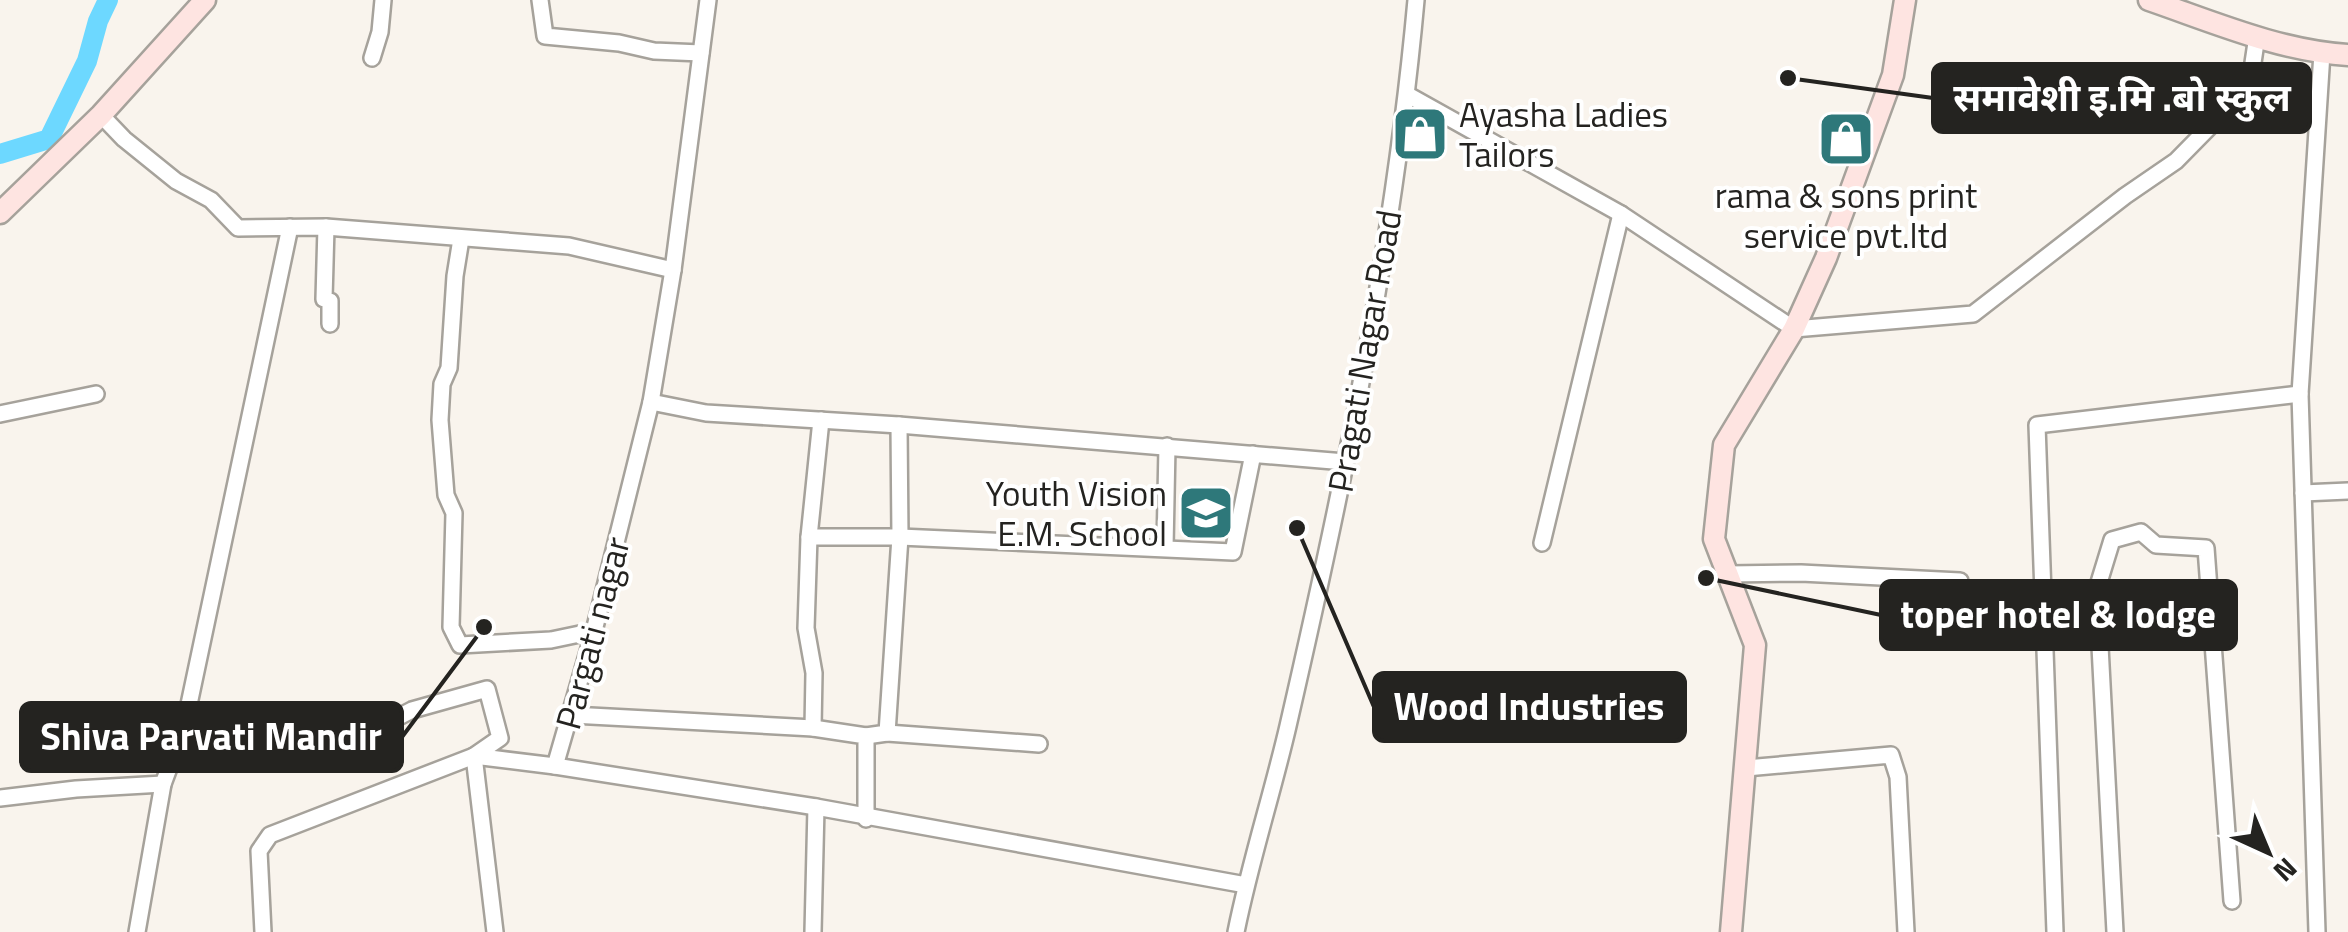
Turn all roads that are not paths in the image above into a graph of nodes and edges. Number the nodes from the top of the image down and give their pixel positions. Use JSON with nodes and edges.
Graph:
{"nodes":[{"id":1,"x":205,"y":0,"type":"edge"},
{"id":2,"x":382,"y":0,"type":"edge"},
{"id":3,"x":540,"y":0,"type":"edge"},
{"id":4,"x":708,"y":0,"type":"edge"},
{"id":5,"x":1416,"y":0,"type":"edge"},
{"id":6,"x":1905,"y":0,"type":"edge"},
{"id":7,"x":2149,"y":0,"type":"edge"},
{"id":8,"x":2257,"y":36,"type":"junction"},
{"id":9,"x":701,"y":53,"type":"junction"},
{"id":10,"x":2322,"y":53,"type":"junction"},
{"id":11,"x":2348,"y":54,"type":"edge"},
{"id":12,"x":372,"y":58,"type":"dead end"},
{"id":13,"x":1408,"y":95,"type":"junction"},
{"id":14,"x":101,"y":115,"type":"junction"},
{"id":15,"x":0,"y":213,"type":"edge"},
{"id":16,"x":1621,"y":214,"type":"junction"},
{"id":17,"x":326,"y":226,"type":"junction"},
{"id":18,"x":290,"y":227,"type":"junction"},
{"id":19,"x":462,"y":239,"type":"junction"},
{"id":20,"x":673,"y":270,"type":"junction"},
{"id":21,"x":330,"y":324,"type":"dead end"},
{"id":22,"x":1794,"y":329,"type":"junction"},
{"id":23,"x":96,"y":394,"type":"dead end"},
{"id":24,"x":2300,"y":394,"type":"junction"},
{"id":25,"x":651,"y":402,"type":"junction"},
{"id":26,"x":0,"y":414,"type":"edge"},
{"id":27,"x":821,"y":420,"type":"junction"},
{"id":28,"x":899,"y":425,"type":"junction"},
{"id":29,"x":1168,"y":446,"type":"junction"},
{"id":30,"x":1253,"y":454,"type":"junction"},
{"id":31,"x":1344,"y":462,"type":"junction"},
{"id":32,"x":2348,"y":492,"type":"edge"},
{"id":33,"x":2304,"y":493,"type":"junction"},
{"id":34,"x":809,"y":537,"type":"junction"},
{"id":35,"x":900,"y":537,"type":"junction"},
{"id":36,"x":1542,"y":543,"type":"dead end"},
{"id":37,"x":1165,"y":548,"type":"junction"},
{"id":38,"x":1728,"y":574,"type":"junction"},
{"id":39,"x":1960,"y":582,"type":"dead end"},
{"id":40,"x":594,"y":631,"type":"junction"},
{"id":41,"x":572,"y":714,"type":"junction"},
{"id":42,"x":184,"y":728,"type":"junction"},
{"id":43,"x":813,"y":728,"type":"junction"},
{"id":44,"x":887,"y":733,"type":"junction"},
{"id":45,"x":866,"y":736,"type":"junction"},
{"id":46,"x":1040,"y":744,"type":"dead end"},
{"id":47,"x":474,"y":756,"type":"junction"},
{"id":48,"x":556,"y":766,"type":"junction"},
{"id":49,"x":1746,"y":768,"type":"junction"},
{"id":50,"x":163,"y":784,"type":"junction"},
{"id":51,"x":0,"y":798,"type":"edge"},
{"id":52,"x":816,"y":807,"type":"junction"},
{"id":53,"x":866,"y":819,"type":"junction"},
{"id":54,"x":1246,"y":885,"type":"junction"},
{"id":55,"x":2232,"y":901,"type":"dead end"},
{"id":56,"x":137,"y":932,"type":"edge"},
{"id":57,"x":263,"y":932,"type":"edge"},
{"id":58,"x":495,"y":932,"type":"edge"},
{"id":59,"x":813,"y":932,"type":"edge"},
{"id":60,"x":1236,"y":932,"type":"edge"},
{"id":61,"x":1731,"y":932,"type":"edge"},
{"id":62,"x":1906,"y":932,"type":"edge"},
{"id":63,"x":2055,"y":932,"type":"edge"},
{"id":64,"x":2115,"y":932,"type":"edge"},
{"id":65,"x":2317,"y":932,"type":"edge"}],
"edges":[{"from":1,"to":14,"type":"street"},
{"from":2,"to":12,"type":"street"},
{"from":3,"to":9,"type":"street"},
{"from":4,"to":9,"type":"street","name":"Pargati nagar"},
{"from":5,"to":13,"type":"street","name":"Pragati Nagar Road"},
{"from":6,"to":22,"type":"street"},
{"from":7,"to":8,"type":"street"},
{"from":8,"to":10,"type":"street"},
{"from":8,"to":22,"type":"street"},
{"from":9,"to":20,"type":"street","name":"Pargati nagar"},
{"from":10,"to":11,"type":"street"},
{"from":10,"to":24,"type":"street"},
{"from":13,"to":16,"type":"street"},
{"from":13,"to":31,"type":"street","name":"Pragati Nagar Road"},
{"from":14,"to":15,"type":"street"},
{"from":14,"to":18,"type":"street"},
{"from":16,"to":22,"type":"street"},
{"from":16,"to":36,"type":"street"},
{"from":17,"to":18,"type":"street"},
{"from":17,"to":19,"type":"street"},
{"from":17,"to":21,"type":"street"},
{"from":18,"to":42,"type":"street"},
{"from":19,"to":20,"type":"street"},
{"from":19,"to":40,"type":"street"},
{"from":20,"to":25,"type":"street","name":"Pargati nagar"},
{"from":22,"to":38,"type":"street"},
{"from":23,"to":26,"type":"street"},
{"from":24,"to":33,"type":"street"},
{"from":24,"to":63,"type":"street"},
{"from":25,"to":27,"type":"street"},
{"from":25,"to":40,"type":"street","name":"Pargati nagar"},
{"from":27,"to":28,"type":"street"},
{"from":27,"to":34,"type":"street"},
{"from":28,"to":29,"type":"street"},
{"from":28,"to":35,"type":"street"},
{"from":29,"to":30,"type":"street"},
{"from":29,"to":37,"type":"street"},
{"from":30,"to":31,"type":"street"},
{"from":30,"to":37,"type":"street"},
{"from":31,"to":54,"type":"street","name":"Pragati Nagar Road"},
{"from":32,"to":33,"type":"street"},
{"from":33,"to":65,"type":"street"},
{"from":34,"to":35,"type":"street"},
{"from":34,"to":43,"type":"street"},
{"from":35,"to":37,"type":"street"},
{"from":35,"to":44,"type":"street"},
{"from":38,"to":39,"type":"street"},
{"from":38,"to":49,"type":"street"},
{"from":40,"to":41,"type":"street","name":"Pargati nagar"},
{"from":41,"to":43,"type":"street"},
{"from":41,"to":48,"type":"street","name":"Pargati nagar"},
{"from":42,"to":47,"type":"street"},
{"from":42,"to":50,"type":"street"},
{"from":43,"to":45,"type":"street"},
{"from":44,"to":45,"type":"street"},
{"from":44,"to":46,"type":"street"},
{"from":45,"to":53,"type":"street"},
{"from":47,"to":48,"type":"street","name":"Pargati nagar"},
{"from":47,"to":57,"type":"street","name":"Pargati nagar"},
{"from":47,"to":58,"type":"street"},
{"from":48,"to":52,"type":"street"},
{"from":49,"to":61,"type":"street"},
{"from":49,"to":62,"type":"street"},
{"from":50,"to":51,"type":"street"},
{"from":50,"to":56,"type":"street"},
{"from":52,"to":53,"type":"street"},
{"from":52,"to":59,"type":"street"},
{"from":53,"to":54,"type":"street"},
{"from":54,"to":60,"type":"street","name":"Pragati Nagar Road"},
{"from":55,"to":64,"type":"street"}]}
